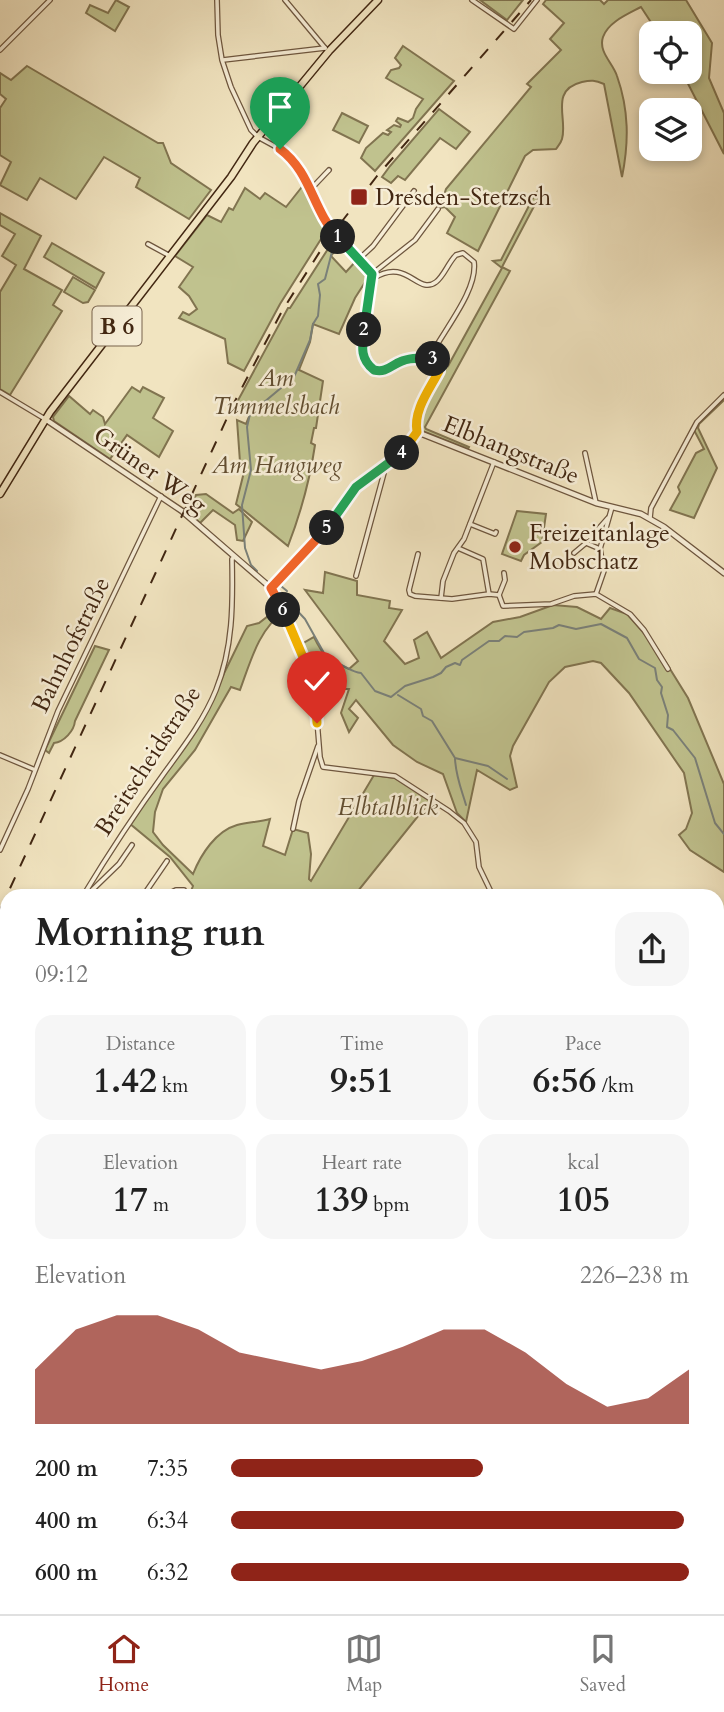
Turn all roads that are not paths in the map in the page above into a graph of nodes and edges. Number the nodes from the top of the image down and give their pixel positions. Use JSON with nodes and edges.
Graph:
{"nodes":[{"id":1,"x":50,"y":0,"type":"edge"},
{"id":2,"x":216,"y":0,"type":"edge"},
{"id":3,"x":285,"y":0,"type":"edge"},
{"id":4,"x":378,"y":0,"type":"edge"},
{"id":5,"x":472,"y":0,"type":"edge"},
{"id":6,"x":537,"y":0,"type":"edge"},
{"id":7,"x":327,"y":49,"type":"junction"},
{"id":8,"x":0,"y":50,"type":"edge"},
{"id":9,"x":222,"y":60,"type":"junction"},
{"id":10,"x":258,"y":136,"type":"junction"},
{"id":11,"x":329,"y":170,"type":"dead end"},
{"id":12,"x":311,"y":189,"type":"junction"},
{"id":13,"x":414,"y":191,"type":"dead end"},
{"id":14,"x":438,"y":209,"type":"dead end"},
{"id":15,"x":148,"y":244,"type":"dead end"},
{"id":16,"x":170,"y":256,"type":"junction"},
{"id":17,"x":359,"y":258,"type":"junction"},
{"id":18,"x":373,"y":276,"type":"junction"},
{"id":19,"x":429,"y":359,"type":"junction"},
{"id":20,"x":0,"y":392,"type":"edge"},
{"id":21,"x":724,"y":395,"type":"edge"},
{"id":22,"x":45,"y":419,"type":"junction"},
{"id":23,"x":417,"y":432,"type":"junction"},
{"id":24,"x":585,"y":453,"type":"dead end"},
{"id":25,"x":494,"y":462,"type":"junction"},
{"id":26,"x":383,"y":467,"type":"junction"},
{"id":27,"x":0,"y":494,"type":"edge"},
{"id":28,"x":161,"y":496,"type":"junction"},
{"id":29,"x":596,"y":503,"type":"junction"},
{"id":30,"x":612,"y":507,"type":"junction"},
{"id":31,"x":651,"y":509,"type":"junction"},
{"id":32,"x":641,"y":514,"type":"junction"},
{"id":33,"x":609,"y":517,"type":"junction"},
{"id":34,"x":650,"y":518,"type":"junction"},
{"id":35,"x":470,"y":524,"type":"junction"},
{"id":36,"x":496,"y":532,"type":"dead end"},
{"id":37,"x":586,"y":543,"type":"junction"},
{"id":38,"x":458,"y":548,"type":"junction"},
{"id":39,"x":600,"y":549,"type":"junction"},
{"id":40,"x":574,"y":553,"type":"dead end"},
{"id":41,"x":418,"y":555,"type":"dead end"},
{"id":42,"x":234,"y":557,"type":"junction"},
{"id":43,"x":504,"y":573,"type":"dead end"},
{"id":44,"x":724,"y":573,"type":"edge"},
{"id":45,"x":356,"y":576,"type":"dead end"},
{"id":46,"x":271,"y":588,"type":"junction"},
{"id":47,"x":489,"y":594,"type":"junction"},
{"id":48,"x":596,"y":594,"type":"junction"},
{"id":49,"x":499,"y":595,"type":"junction"},
{"id":50,"x":441,"y":598,"type":"junction"},
{"id":51,"x":668,"y":669,"type":"dead end"},
{"id":52,"x":319,"y":744,"type":"junction"},
{"id":53,"x":0,"y":755,"type":"edge"},
{"id":54,"x":34,"y":769,"type":"junction"},
{"id":55,"x":293,"y":829,"type":"dead end"},
{"id":56,"x":132,"y":845,"type":"dead end"},
{"id":57,"x":0,"y":850,"type":"edge"},
{"id":58,"x":167,"y":860,"type":"dead end"},
{"id":59,"x":89,"y":889,"type":"edge"},
{"id":60,"x":92,"y":889,"type":"edge"},
{"id":61,"x":148,"y":889,"type":"edge"},
{"id":62,"x":490,"y":889,"type":"edge"}],
"edges":[{"from":1,"to":8,"type":"street"},
{"from":2,"to":9,"type":"street"},
{"from":3,"to":7,"type":"street"},
{"from":4,"to":7,"type":"main road","number":"B 6"},
{"from":5,"to":6,"type":"street"},
{"from":7,"to":9,"type":"street"},
{"from":7,"to":10,"type":"main road","number":"B 6"},
{"from":9,"to":10,"type":"street"},
{"from":10,"to":12,"type":"street"},
{"from":10,"to":16,"type":"main road","number":"B 6"},
{"from":11,"to":12,"type":"street"},
{"from":12,"to":17,"type":"street"},
{"from":13,"to":17,"type":"street"},
{"from":14,"to":18,"type":"street"},
{"from":15,"to":16,"type":"street"},
{"from":16,"to":22,"type":"main road","number":"B 6"},
{"from":17,"to":18,"type":"street"},
{"from":18,"to":19,"type":"street"},
{"from":18,"to":19,"type":"street"},
{"from":19,"to":23,"type":"street"},
{"from":20,"to":22,"type":"street","name":"Grüner Weg"},
{"from":21,"to":31,"type":"street"},
{"from":22,"to":27,"type":"main road","number":"B 6"},
{"from":22,"to":28,"type":"street","name":"Grüner Weg"},
{"from":23,"to":25,"type":"street","name":"Elbhangstraße"},
{"from":23,"to":26,"type":"street","name":"Elbhangstraße"},
{"from":24,"to":29,"type":"street","name":"Elbhangstraße"},
{"from":25,"to":29,"type":"street","name":"Elbhangstraße"},
{"from":25,"to":35,"type":"street"},
{"from":26,"to":45,"type":"street"},
{"from":26,"to":46,"type":"street","name":"Elbhangstraße"},
{"from":28,"to":42,"type":"street","name":"Grüner Weg"},
{"from":28,"to":54,"type":"street","name":"Bahnhofstraße"},
{"from":29,"to":30,"type":"street","name":"Elbhangstraße"},
{"from":30,"to":32,"type":"street","name":"Elbhangstraße"},
{"from":30,"to":33,"type":"street"},
{"from":31,"to":32,"type":"street"},
{"from":31,"to":34,"type":"street"},
{"from":32,"to":34,"type":"street","name":"Elbhangstraße"},
{"from":33,"to":37,"type":"street"},
{"from":33,"to":39,"type":"street"},
{"from":34,"to":44,"type":"street","name":"Elbhangstraße"},
{"from":35,"to":36,"type":"street"},
{"from":35,"to":38,"type":"street"},
{"from":37,"to":39,"type":"street"},
{"from":37,"to":40,"type":"street"},
{"from":38,"to":47,"type":"street"},
{"from":38,"to":50,"type":"street"},
{"from":39,"to":48,"type":"street"},
{"from":41,"to":50,"type":"street"},
{"from":42,"to":46,"type":"street","name":"Grüner Weg"},
{"from":42,"to":59,"type":"street","name":"Breitscheidstraße"},
{"from":43,"to":49,"type":"street"},
{"from":46,"to":52,"type":"street"},
{"from":47,"to":49,"type":"street"},
{"from":47,"to":50,"type":"street"},
{"from":48,"to":49,"type":"street"},
{"from":48,"to":51,"type":"street"},
{"from":52,"to":55,"type":"street"},
{"from":52,"to":62,"type":"street"},
{"from":53,"to":54,"type":"street"},
{"from":54,"to":57,"type":"street","name":"Bahnhofstraße"},
{"from":56,"to":60,"type":"street","name":"Breitscheidstraße"},
{"from":58,"to":61,"type":"street"}]}
